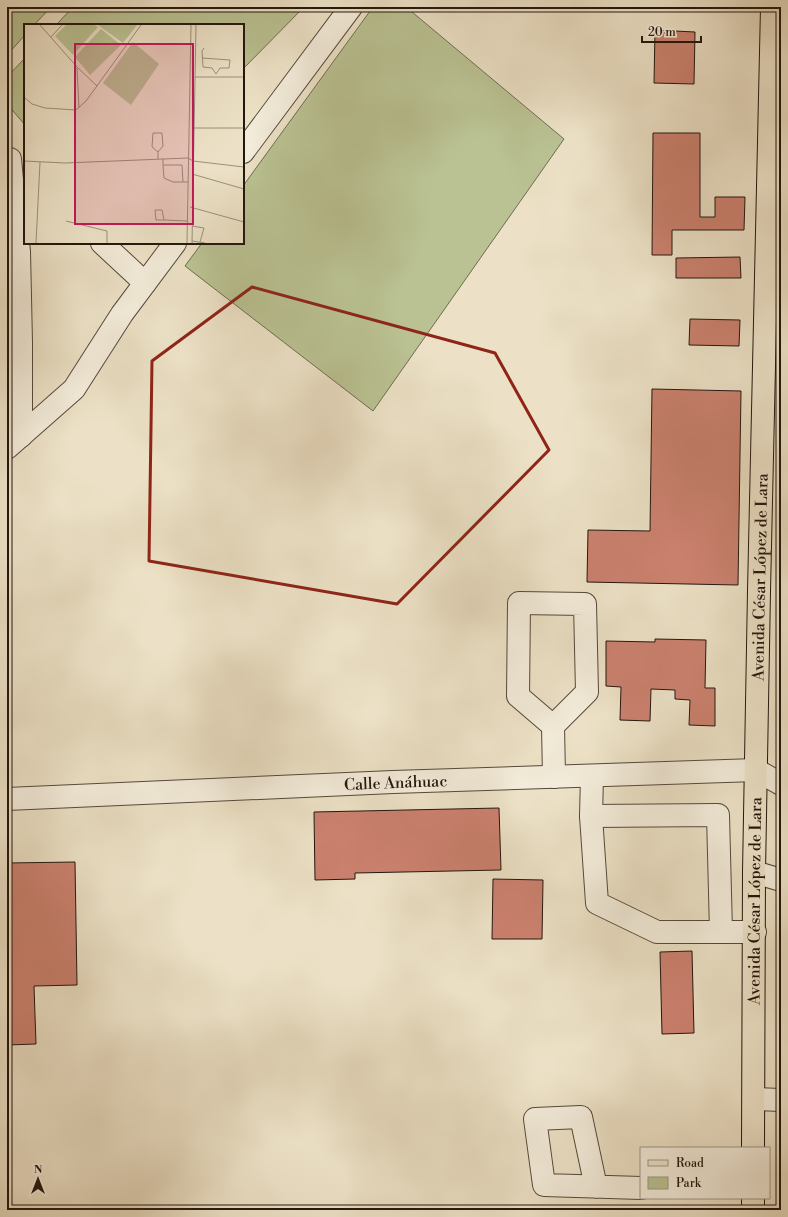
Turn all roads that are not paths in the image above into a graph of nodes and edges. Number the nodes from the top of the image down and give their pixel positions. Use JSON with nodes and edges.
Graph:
{"nodes":[{"id":1,"x":351,"y":7,"type":"edge"},
{"id":2,"x":772,"y":7,"type":"edge"},
{"id":3,"x":244,"y":151,"type":"edge"},
{"id":4,"x":14,"y":162,"type":"edge"},
{"id":5,"x":103,"y":244,"type":"edge"},
{"id":6,"x":174,"y":244,"type":"edge"},
{"id":7,"x":145,"y":283,"type":"junction"},
{"id":8,"x":14,"y":442,"type":"edge"},
{"id":9,"x":553,"y":726,"type":"junction"},
{"id":10,"x":756,"y":770,"type":"junction"},
{"id":11,"x":592,"y":776,"type":"junction"},
{"id":12,"x":554,"y":777,"type":"junction"},
{"id":13,"x":781,"y":784,"type":"edge"},
{"id":14,"x":7,"y":799,"type":"edge"},
{"id":15,"x":591,"y":816,"type":"junction"},
{"id":16,"x":754,"y":872,"type":"junction"},
{"id":17,"x":781,"y":880,"type":"edge"},
{"id":18,"x":721,"y":932,"type":"junction"},
{"id":19,"x":754,"y":932,"type":"junction"},
{"id":20,"x":754,"y":1099,"type":"junction"},
{"id":21,"x":781,"y":1100,"type":"edge"},
{"id":22,"x":753,"y":1147,"type":"edge"},
{"id":23,"x":596,"y":1187,"type":"dead end"},
{"id":24,"x":640,"y":1188,"type":"edge"},
{"id":25,"x":753,"y":1199,"type":"edge"},
{"id":26,"x":753,"y":1210,"type":"edge"}],
"edges":[{"from":1,"to":3,"type":"street"},
{"from":2,"to":10,"type":"main road","name":"Avenida César López de Lara"},
{"from":4,"to":8,"type":"street"},
{"from":5,"to":7,"type":"street"},
{"from":6,"to":7,"type":"street"},
{"from":7,"to":8,"type":"street"},
{"from":9,"to":9,"type":"street"},
{"from":9,"to":12,"type":"street"},
{"from":10,"to":11,"type":"street","name":"Calle Anáhuac"},
{"from":10,"to":13,"type":"street"},
{"from":10,"to":16,"type":"main road","name":"Avenida César López de Lara"},
{"from":11,"to":12,"type":"street","name":"Calle Anáhuac"},
{"from":11,"to":15,"type":"street"},
{"from":12,"to":14,"type":"street","name":"Calle Anáhuac"},
{"from":15,"to":18,"type":"street"},
{"from":15,"to":18,"type":"street"},
{"from":16,"to":17,"type":"street"},
{"from":16,"to":19,"type":"main road","name":"Avenida César López de Lara"},
{"from":18,"to":19,"type":"street"},
{"from":19,"to":20,"type":"main road","name":"Avenida César López de Lara"},
{"from":20,"to":21,"type":"street"},
{"from":20,"to":22,"type":"main road","name":"Avenida César López de Lara"},
{"from":23,"to":24,"type":"street"},
{"from":25,"to":26,"type":"main road"}]}
